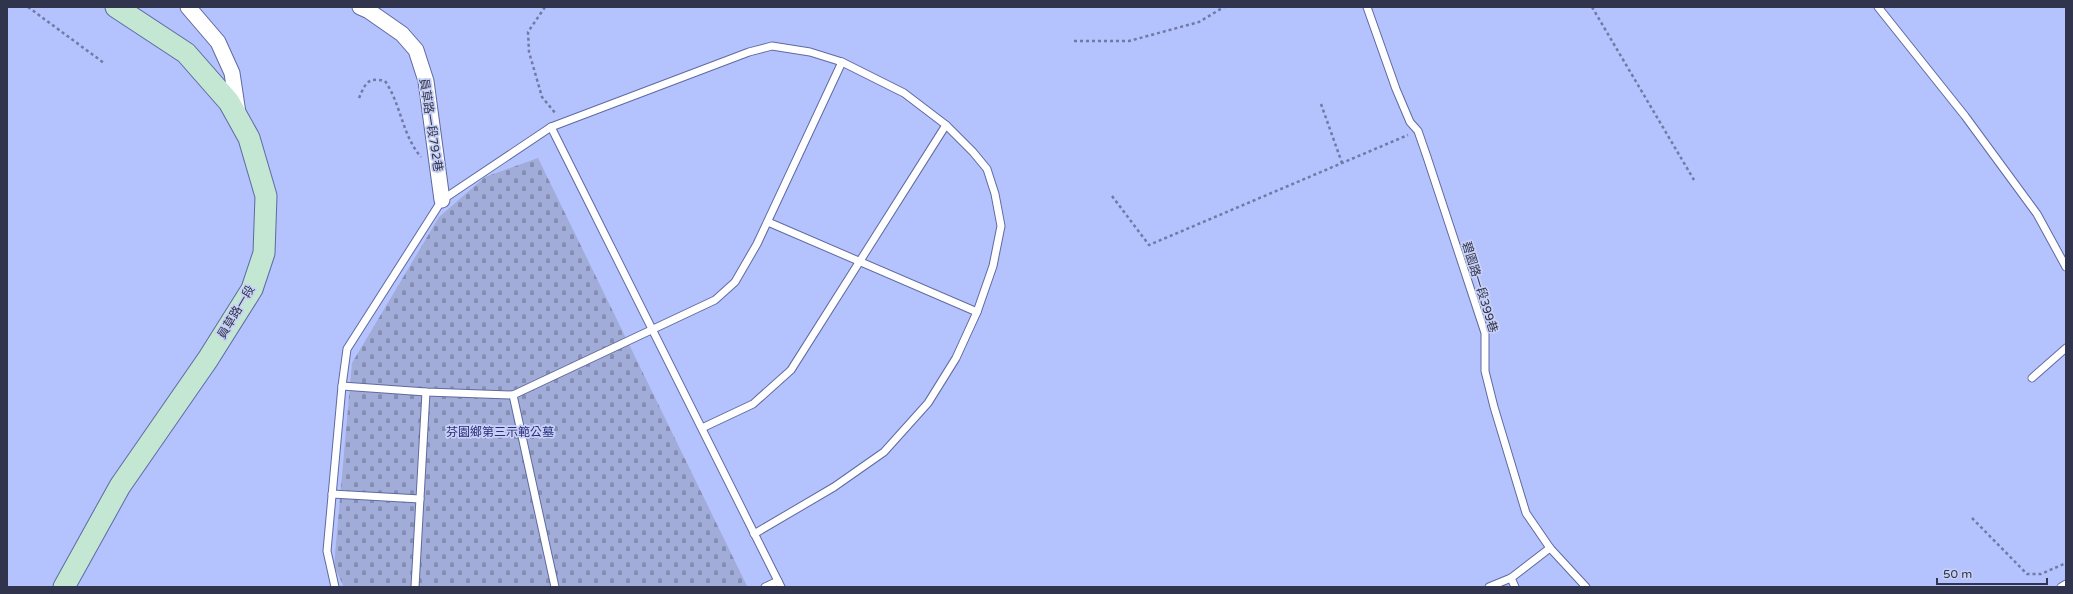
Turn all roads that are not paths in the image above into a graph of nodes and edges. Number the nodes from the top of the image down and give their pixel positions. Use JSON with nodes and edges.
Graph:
{"nodes":[{"id":1,"x":116,"y":7,"type":"edge"},
{"id":2,"x":188,"y":7,"type":"edge"},
{"id":3,"x":1367,"y":7,"type":"edge"},
{"id":4,"x":1878,"y":7,"type":"edge"},
{"id":5,"x":366,"y":8,"type":"edge"},
{"id":6,"x":842,"y":62,"type":"junction"},
{"id":7,"x":239,"y":120,"type":"junction"},
{"id":8,"x":946,"y":125,"type":"junction"},
{"id":9,"x":551,"y":127,"type":"junction"},
{"id":10,"x":442,"y":200,"type":"junction"},
{"id":11,"x":768,"y":222,"type":"junction"},
{"id":12,"x":860,"y":261,"type":"junction"},
{"id":13,"x":2066,"y":267,"type":"edge"},
{"id":14,"x":977,"y":312,"type":"junction"},
{"id":15,"x":654,"y":330,"type":"junction"},
{"id":16,"x":2066,"y":348,"type":"edge"},
{"id":17,"x":2032,"y":378,"type":"dead end"},
{"id":18,"x":342,"y":386,"type":"junction"},
{"id":19,"x":426,"y":392,"type":"junction"},
{"id":20,"x":513,"y":394,"type":"junction"},
{"id":21,"x":702,"y":428,"type":"junction"},
{"id":22,"x":332,"y":494,"type":"junction"},
{"id":23,"x":420,"y":499,"type":"junction"},
{"id":24,"x":754,"y":534,"type":"junction"},
{"id":25,"x":1550,"y":548,"type":"junction"},
{"id":26,"x":1511,"y":578,"type":"junction"},
{"id":27,"x":779,"y":584,"type":"edge"},
{"id":28,"x":2066,"y":584,"type":"edge"},
{"id":29,"x":64,"y":587,"type":"edge"},
{"id":30,"x":335,"y":587,"type":"edge"},
{"id":31,"x":415,"y":587,"type":"edge"},
{"id":32,"x":555,"y":587,"type":"edge"},
{"id":33,"x":765,"y":587,"type":"edge"},
{"id":34,"x":1489,"y":587,"type":"edge"},
{"id":35,"x":1515,"y":587,"type":"edge"},
{"id":36,"x":1586,"y":587,"type":"edge"},
{"id":37,"x":2062,"y":587,"type":"edge"}],
"edges":[{"from":1,"to":7,"type":"main road","name":"員草路一段"},
{"from":2,"to":7,"type":"street"},
{"from":3,"to":25,"type":"lane","name":"碧園路一段399巷"},
{"from":4,"to":13,"type":"lane"},
{"from":5,"to":10,"type":"street","name":"員草路一段792巷"},
{"from":6,"to":8,"type":"lane"},
{"from":6,"to":9,"type":"lane"},
{"from":6,"to":11,"type":"lane"},
{"from":7,"to":29,"type":"main road","name":"員草路一段"},
{"from":8,"to":12,"type":"lane"},
{"from":8,"to":14,"type":"lane"},
{"from":9,"to":10,"type":"lane"},
{"from":9,"to":15,"type":"lane"},
{"from":10,"to":18,"type":"lane"},
{"from":11,"to":12,"type":"lane"},
{"from":11,"to":15,"type":"lane"},
{"from":12,"to":14,"type":"lane"},
{"from":12,"to":21,"type":"lane"},
{"from":14,"to":24,"type":"lane"},
{"from":15,"to":20,"type":"lane"},
{"from":15,"to":21,"type":"lane"},
{"from":16,"to":17,"type":"lane"},
{"from":18,"to":19,"type":"lane"},
{"from":18,"to":22,"type":"lane"},
{"from":19,"to":20,"type":"lane"},
{"from":19,"to":23,"type":"lane"},
{"from":20,"to":32,"type":"lane"},
{"from":21,"to":24,"type":"lane"},
{"from":22,"to":23,"type":"lane"},
{"from":22,"to":30,"type":"lane"},
{"from":23,"to":31,"type":"lane"},
{"from":24,"to":27,"type":"lane"},
{"from":25,"to":26,"type":"lane"},
{"from":25,"to":36,"type":"lane","name":"碧園路一段399巷"},
{"from":26,"to":34,"type":"lane"},
{"from":26,"to":35,"type":"lane"},
{"from":27,"to":33,"type":"lane"},
{"from":28,"to":37,"type":"lane"}]}
